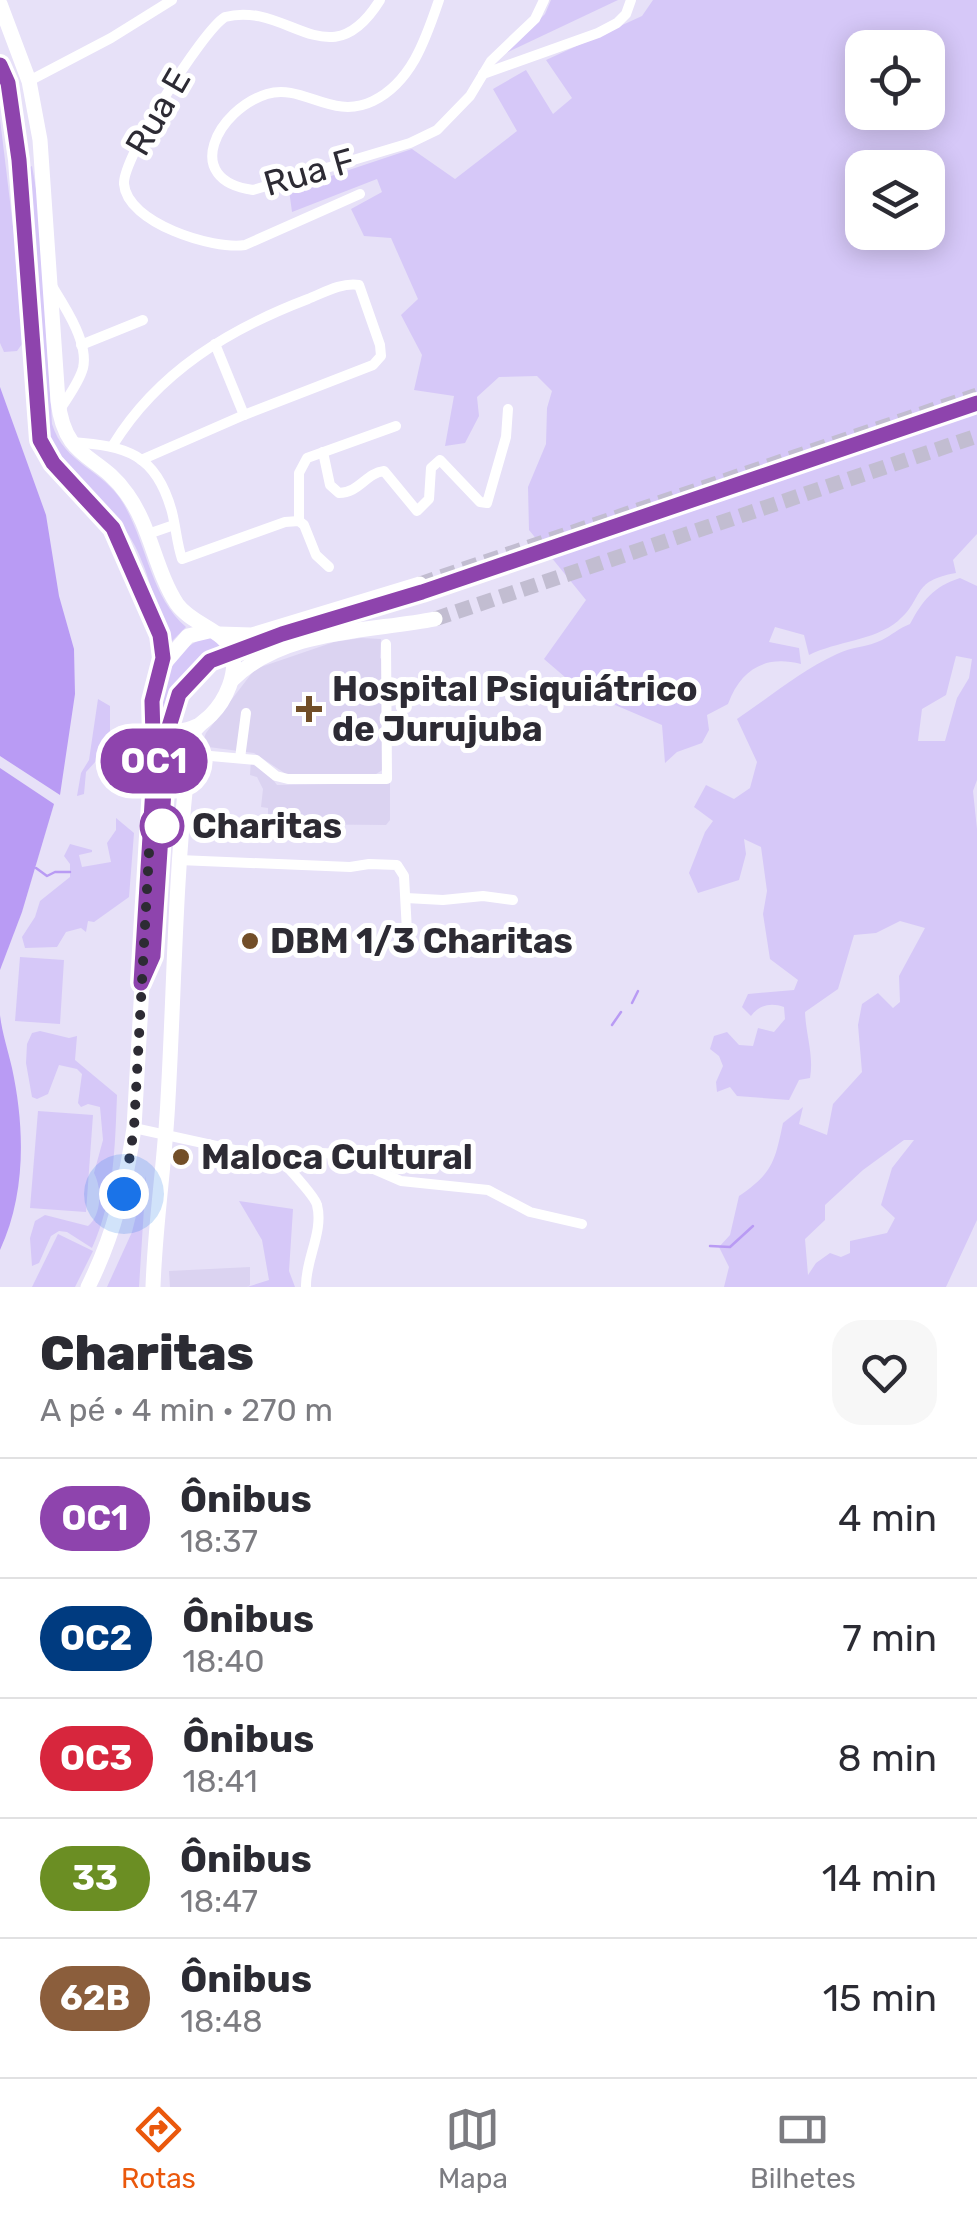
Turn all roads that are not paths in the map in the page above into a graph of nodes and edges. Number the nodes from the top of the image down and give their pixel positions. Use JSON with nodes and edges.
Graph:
{"nodes":[{"id":1,"x":172,"y":0,"type":"edge"},
{"id":2,"x":380,"y":0,"type":"edge"},
{"id":3,"x":439,"y":0,"type":"edge"},
{"id":4,"x":544,"y":0,"type":"edge"},
{"id":5,"x":631,"y":0,"type":"edge"},
{"id":6,"x":0,"y":4,"type":"edge"},
{"id":7,"x":0,"y":65,"type":"edge"},
{"id":8,"x":482,"y":74,"type":"junction"},
{"id":9,"x":29,"y":81,"type":"junction"},
{"id":10,"x":0,"y":108,"type":"edge"},
{"id":11,"x":14,"y":122,"type":"junction"},
{"id":12,"x":360,"y":194,"type":"dead end"},
{"id":13,"x":51,"y":286,"type":"junction"},
{"id":14,"x":143,"y":320,"type":"dead end"},
{"id":15,"x":214,"y":344,"type":"junction"},
{"id":16,"x":81,"y":345,"type":"junction"},
{"id":17,"x":508,"y":409,"type":"dead end"},
{"id":18,"x":59,"y":412,"type":"junction"},
{"id":19,"x":244,"y":415,"type":"junction"},
{"id":20,"x":396,"y":426,"type":"dead end"},
{"id":21,"x":70,"y":442,"type":"junction"},
{"id":22,"x":113,"y":445,"type":"junction"},
{"id":23,"x":323,"y":452,"type":"junction"},
{"id":24,"x":142,"y":460,"type":"junction"},
{"id":25,"x":299,"y":521,"type":"junction"},
{"id":26,"x":174,"y":525,"type":"junction"},
{"id":27,"x":148,"y":534,"type":"junction"},
{"id":28,"x":329,"y":568,"type":"dead end"},
{"id":29,"x":420,"y":584,"type":"tunnel mouth"},
{"id":30,"x":434,"y":619,"type":"tunnel mouth"},
{"id":31,"x":214,"y":632,"type":"junction"},
{"id":32,"x":386,"y":644,"type":"dead end"},
{"id":33,"x":161,"y":669,"type":"junction"},
{"id":34,"x":232,"y":680,"type":"junction"},
{"id":35,"x":152,"y":709,"type":"junction"},
{"id":36,"x":246,"y":713,"type":"dead end"},
{"id":37,"x":197,"y":726,"type":"junction"},
{"id":38,"x":188,"y":754,"type":"junction"},
{"id":39,"x":240,"y":758,"type":"junction"},
{"id":40,"x":179,"y":860,"type":"junction"},
{"id":41,"x":406,"y":898,"type":"junction"},
{"id":42,"x":513,"y":900,"type":"dead end"},
{"id":43,"x":408,"y":950,"type":"dead end"},
{"id":44,"x":134,"y":1128,"type":"junction"},
{"id":45,"x":166,"y":1137,"type":"junction"},
{"id":46,"x":281,"y":1160,"type":"junction"},
{"id":47,"x":582,"y":1224,"type":"dead end"},
{"id":48,"x":88,"y":1287,"type":"edge"},
{"id":49,"x":153,"y":1287,"type":"edge"},
{"id":50,"x":306,"y":1287,"type":"edge"}],
"edges":[{"from":1,"to":9,"type":"street"},
{"from":2,"to":12,"type":"street","name":"Rua E"},
{"from":3,"to":8,"type":"street","name":"Rua F"},
{"from":4,"to":8,"type":"street"},
{"from":5,"to":8,"type":"street"},
{"from":6,"to":9,"type":"main road"},
{"from":7,"to":11,"type":"main road"},
{"from":9,"to":13,"type":"main road"},
{"from":10,"to":11,"type":"street"},
{"from":11,"to":33,"type":"main road"},
{"from":13,"to":16,"type":"street"},
{"from":13,"to":18,"type":"main road"},
{"from":14,"to":16,"type":"street"},
{"from":15,"to":19,"type":"street"},
{"from":15,"to":19,"type":"street"},
{"from":15,"to":22,"type":"street"},
{"from":16,"to":18,"type":"street"},
{"from":17,"to":23,"type":"street"},
{"from":18,"to":21,"type":"main road"},
{"from":19,"to":24,"type":"street"},
{"from":20,"to":23,"type":"street"},
{"from":21,"to":22,"type":"street"},
{"from":21,"to":27,"type":"main road"},
{"from":22,"to":24,"type":"street"},
{"from":23,"to":25,"type":"street"},
{"from":24,"to":26,"type":"street"},
{"from":25,"to":26,"type":"street"},
{"from":25,"to":28,"type":"street"},
{"from":26,"to":27,"type":"street"},
{"from":27,"to":31,"type":"main road"},
{"from":29,"to":31,"type":"main road"},
{"from":30,"to":34,"type":"main road"},
{"from":31,"to":33,"type":"main road"},
{"from":31,"to":34,"type":"main road"},
{"from":32,"to":39,"type":"street"},
{"from":33,"to":35,"type":"main road"},
{"from":34,"to":37,"type":"main road"},
{"from":35,"to":37,"type":"main road"},
{"from":35,"to":44,"type":"main road"},
{"from":36,"to":39,"type":"street"},
{"from":37,"to":38,"type":"main road"},
{"from":38,"to":39,"type":"street"},
{"from":38,"to":40,"type":"main road"},
{"from":40,"to":41,"type":"street"},
{"from":40,"to":45,"type":"main road"},
{"from":41,"to":42,"type":"street"},
{"from":41,"to":43,"type":"street"},
{"from":44,"to":45,"type":"street"},
{"from":44,"to":48,"type":"main road"},
{"from":45,"to":46,"type":"street"},
{"from":45,"to":49,"type":"main road"},
{"from":46,"to":47,"type":"street"},
{"from":46,"to":50,"type":"street"}]}
